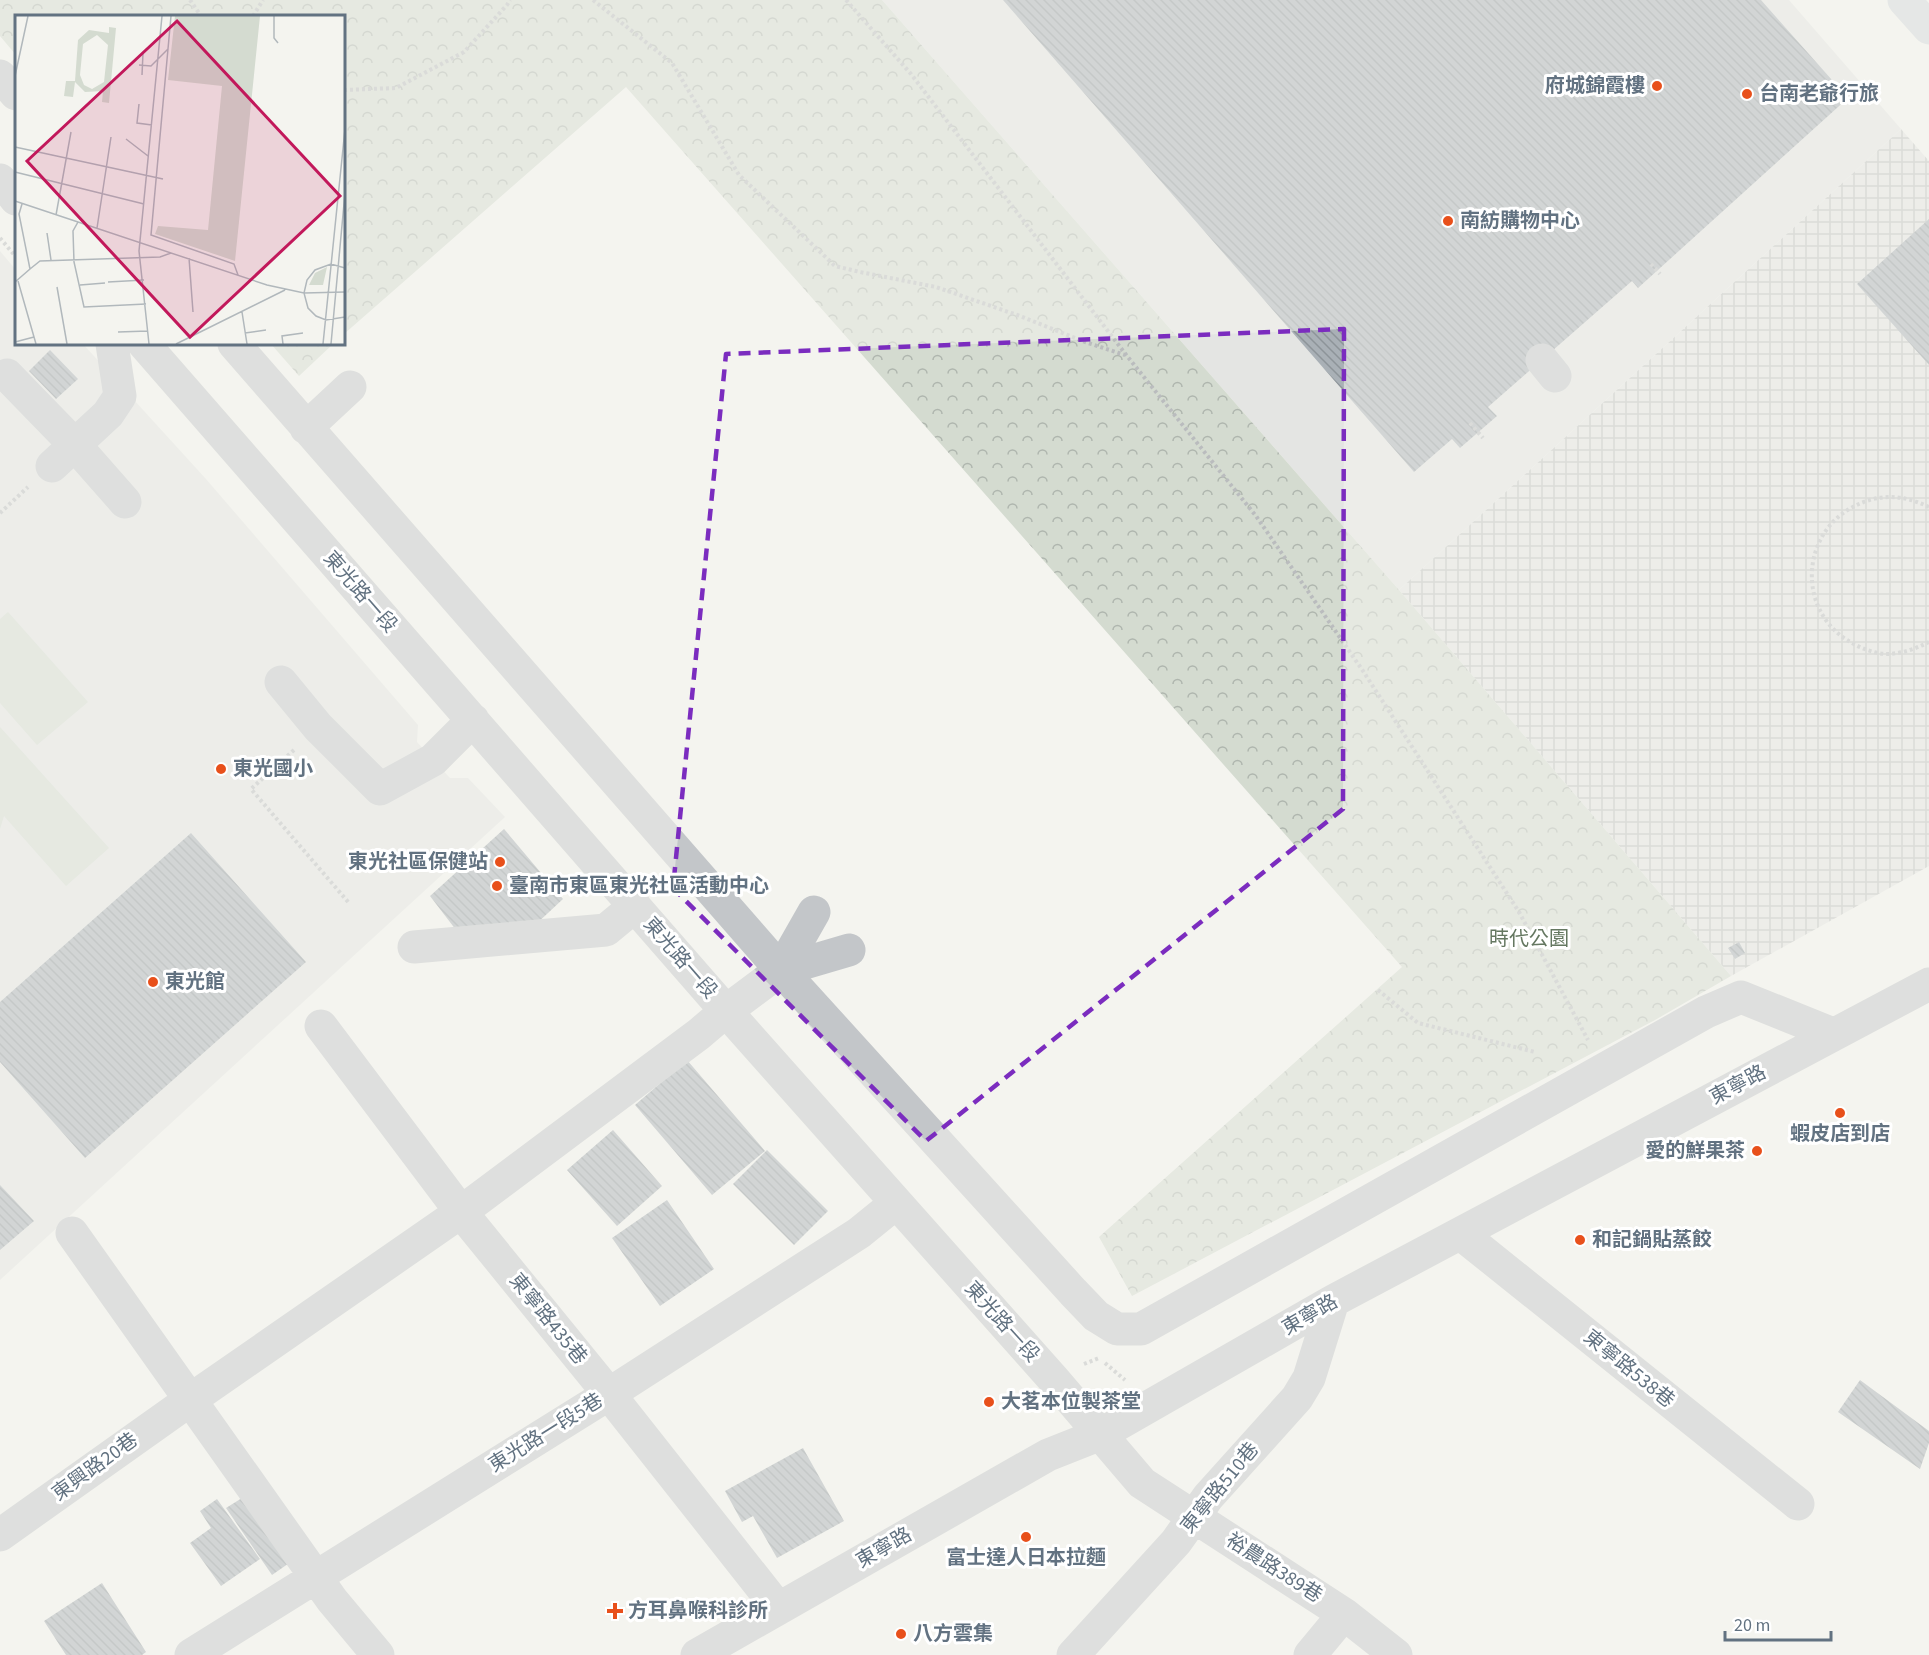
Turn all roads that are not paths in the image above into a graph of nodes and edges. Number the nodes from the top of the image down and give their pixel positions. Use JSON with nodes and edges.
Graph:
{"nodes":[{"id":1,"x":1904,"y":0,"type":"edge"},
{"id":2,"x":1929,"y":28,"type":"edge"},
{"id":3,"x":0,"y":76,"type":"edge"},
{"id":4,"x":15,"y":93,"type":"edge"},
{"id":5,"x":0,"y":180,"type":"edge"},
{"id":6,"x":15,"y":198,"type":"edge"},
{"id":7,"x":112,"y":345,"type":"edge"},
{"id":8,"x":145,"y":345,"type":"edge"},
{"id":9,"x":235,"y":345,"type":"edge"},
{"id":10,"x":6,"y":375,"type":"dead end"},
{"id":11,"x":350,"y":387,"type":"dead end"},
{"id":12,"x":306,"y":428,"type":"junction"},
{"id":13,"x":63,"y":455,"type":"junction"},
{"id":14,"x":125,"y":502,"type":"dead end"},
{"id":15,"x":282,"y":682,"type":"dead end"},
{"id":16,"x":473,"y":720,"type":"junction"},
{"id":17,"x":635,"y":906,"type":"junction"},
{"id":18,"x":814,"y":912,"type":"dead end"},
{"id":19,"x":414,"y":947,"type":"dead end"},
{"id":20,"x":849,"y":950,"type":"dead end"},
{"id":21,"x":782,"y":970,"type":"junction"},
{"id":22,"x":1929,"y":984,"type":"edge"},
{"id":23,"x":726,"y":1011,"type":"junction"},
{"id":24,"x":321,"y":1026,"type":"dead end"},
{"id":25,"x":1833,"y":1034,"type":"junction"},
{"id":26,"x":896,"y":1203,"type":"junction"},
{"id":27,"x":461,"y":1212,"type":"junction"},
{"id":28,"x":72,"y":1233,"type":"dead end"},
{"id":29,"x":1461,"y":1234,"type":"junction"},
{"id":30,"x":1334,"y":1301,"type":"junction"},
{"id":31,"x":609,"y":1394,"type":"junction"},
{"id":32,"x":190,"y":1400,"type":"junction"},
{"id":33,"x":1101,"y":1434,"type":"junction"},
{"id":34,"x":1798,"y":1504,"type":"dead end"},
{"id":35,"x":1193,"y":1516,"type":"junction"},
{"id":36,"x":0,"y":1535,"type":"edge"},
{"id":37,"x":316,"y":1578,"type":"junction"},
{"id":38,"x":778,"y":1608,"type":"junction"},
{"id":39,"x":1344,"y":1614,"type":"junction"},
{"id":40,"x":191,"y":1655,"type":"edge"},
{"id":41,"x":378,"y":1655,"type":"edge"},
{"id":42,"x":697,"y":1655,"type":"edge"},
{"id":43,"x":1073,"y":1655,"type":"edge"},
{"id":44,"x":1311,"y":1655,"type":"edge"},
{"id":45,"x":1396,"y":1655,"type":"edge"}],
"edges":[{"from":1,"to":2,"type":"main road"},
{"from":3,"to":4,"type":"street"},
{"from":5,"to":6,"type":"street"},
{"from":7,"to":13,"type":"street"},
{"from":8,"to":16,"type":"street","name":"東光路一段"},
{"from":9,"to":12,"type":"street"},
{"from":10,"to":13,"type":"street"},
{"from":11,"to":12,"type":"street"},
{"from":12,"to":21,"type":"street"},
{"from":13,"to":14,"type":"street"},
{"from":15,"to":16,"type":"street"},
{"from":16,"to":17,"type":"street","name":"東光路一段"},
{"from":17,"to":19,"type":"street"},
{"from":17,"to":23,"type":"street","name":"東光路一段"},
{"from":18,"to":21,"type":"street"},
{"from":20,"to":21,"type":"street"},
{"from":21,"to":23,"type":"street","name":"東興路20巷"},
{"from":21,"to":25,"type":"street"},
{"from":22,"to":25,"type":"street","name":"東寧路"},
{"from":23,"to":26,"type":"street","name":"東光路一段"},
{"from":23,"to":27,"type":"street","name":"東興路20巷"},
{"from":24,"to":27,"type":"street","name":"東寧路435巷"},
{"from":25,"to":29,"type":"street","name":"東寧路"},
{"from":26,"to":31,"type":"street","name":"東光路一段5巷"},
{"from":26,"to":33,"type":"street","name":"東光路一段"},
{"from":27,"to":31,"type":"street","name":"東寧路435巷"},
{"from":27,"to":32,"type":"street","name":"東興路20巷"},
{"from":28,"to":32,"type":"street"},
{"from":29,"to":30,"type":"street","name":"東寧路"},
{"from":29,"to":34,"type":"street","name":"東寧路538巷"},
{"from":30,"to":33,"type":"street","name":"東寧路"},
{"from":30,"to":35,"type":"street","name":"東寧路510巷"},
{"from":31,"to":37,"type":"street","name":"東光路一段5巷"},
{"from":31,"to":38,"type":"street","name":"東寧路435巷"},
{"from":32,"to":36,"type":"street","name":"東興路20巷"},
{"from":32,"to":37,"type":"street"},
{"from":33,"to":35,"type":"street","name":"裕農路389巷"},
{"from":33,"to":38,"type":"street","name":"東寧路"},
{"from":35,"to":39,"type":"street","name":"裕農路389巷"},
{"from":35,"to":43,"type":"street","name":"東寧路510巷"},
{"from":37,"to":40,"type":"street","name":"東光路一段5巷"},
{"from":37,"to":41,"type":"street"},
{"from":38,"to":42,"type":"street","name":"東寧路"},
{"from":39,"to":44,"type":"street"},
{"from":39,"to":45,"type":"street","name":"裕農路389巷"}]}
